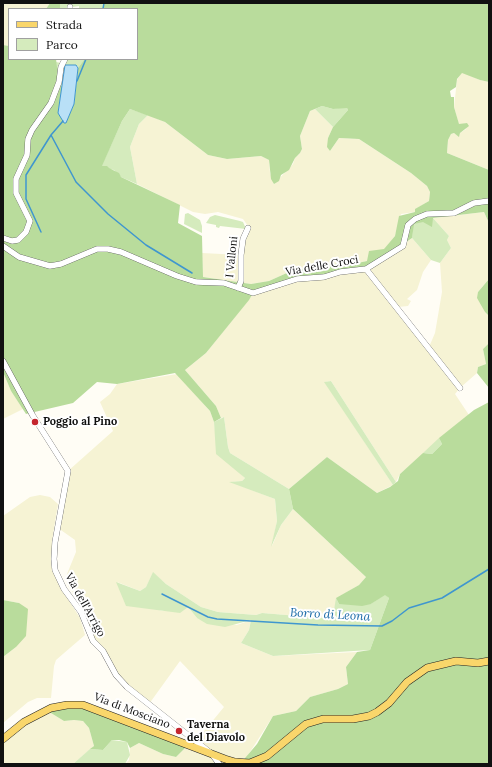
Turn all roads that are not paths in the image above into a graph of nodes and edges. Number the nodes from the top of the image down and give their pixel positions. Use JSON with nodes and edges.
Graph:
{"nodes":[{"id":1,"x":64,"y":60,"type":"edge"},
{"id":2,"x":489,"y":201,"type":"edge"},
{"id":3,"x":248,"y":228,"type":"dead end"},
{"id":4,"x":3,"y":238,"type":"edge"},
{"id":5,"x":3,"y":246,"type":"edge"},
{"id":6,"x":366,"y":269,"type":"junction"},
{"id":7,"x":238,"y":288,"type":"junction"},
{"id":8,"x":3,"y":361,"type":"edge"},
{"id":9,"x":460,"y":388,"type":"dead end"},
{"id":10,"x":489,"y":661,"type":"edge"},
{"id":11,"x":3,"y":739,"type":"edge"},
{"id":12,"x":212,"y":754,"type":"junction"},
{"id":13,"x":241,"y":763,"type":"edge"},
{"id":14,"x":219,"y":764,"type":"edge"}],
"edges":[{"from":1,"to":4,"type":"street"},
{"from":2,"to":6,"type":"street","name":"Via delle Croci"},
{"from":3,"to":7,"type":"street","name":"I Valloni"},
{"from":5,"to":7,"type":"street","name":"Via delle Croci"},
{"from":6,"to":7,"type":"street","name":"Via delle Croci"},
{"from":6,"to":9,"type":"street"},
{"from":8,"to":12,"type":"street","name":"Via dell'Arrigo"},
{"from":10,"to":13,"type":"main road"},
{"from":11,"to":12,"type":"main road","name":"Via di Mosciano"},
{"from":12,"to":13,"type":"main road","name":"Via di Mosciano"},
{"from":12,"to":14,"type":"street","name":"Via dell'Arrigo"}]}
